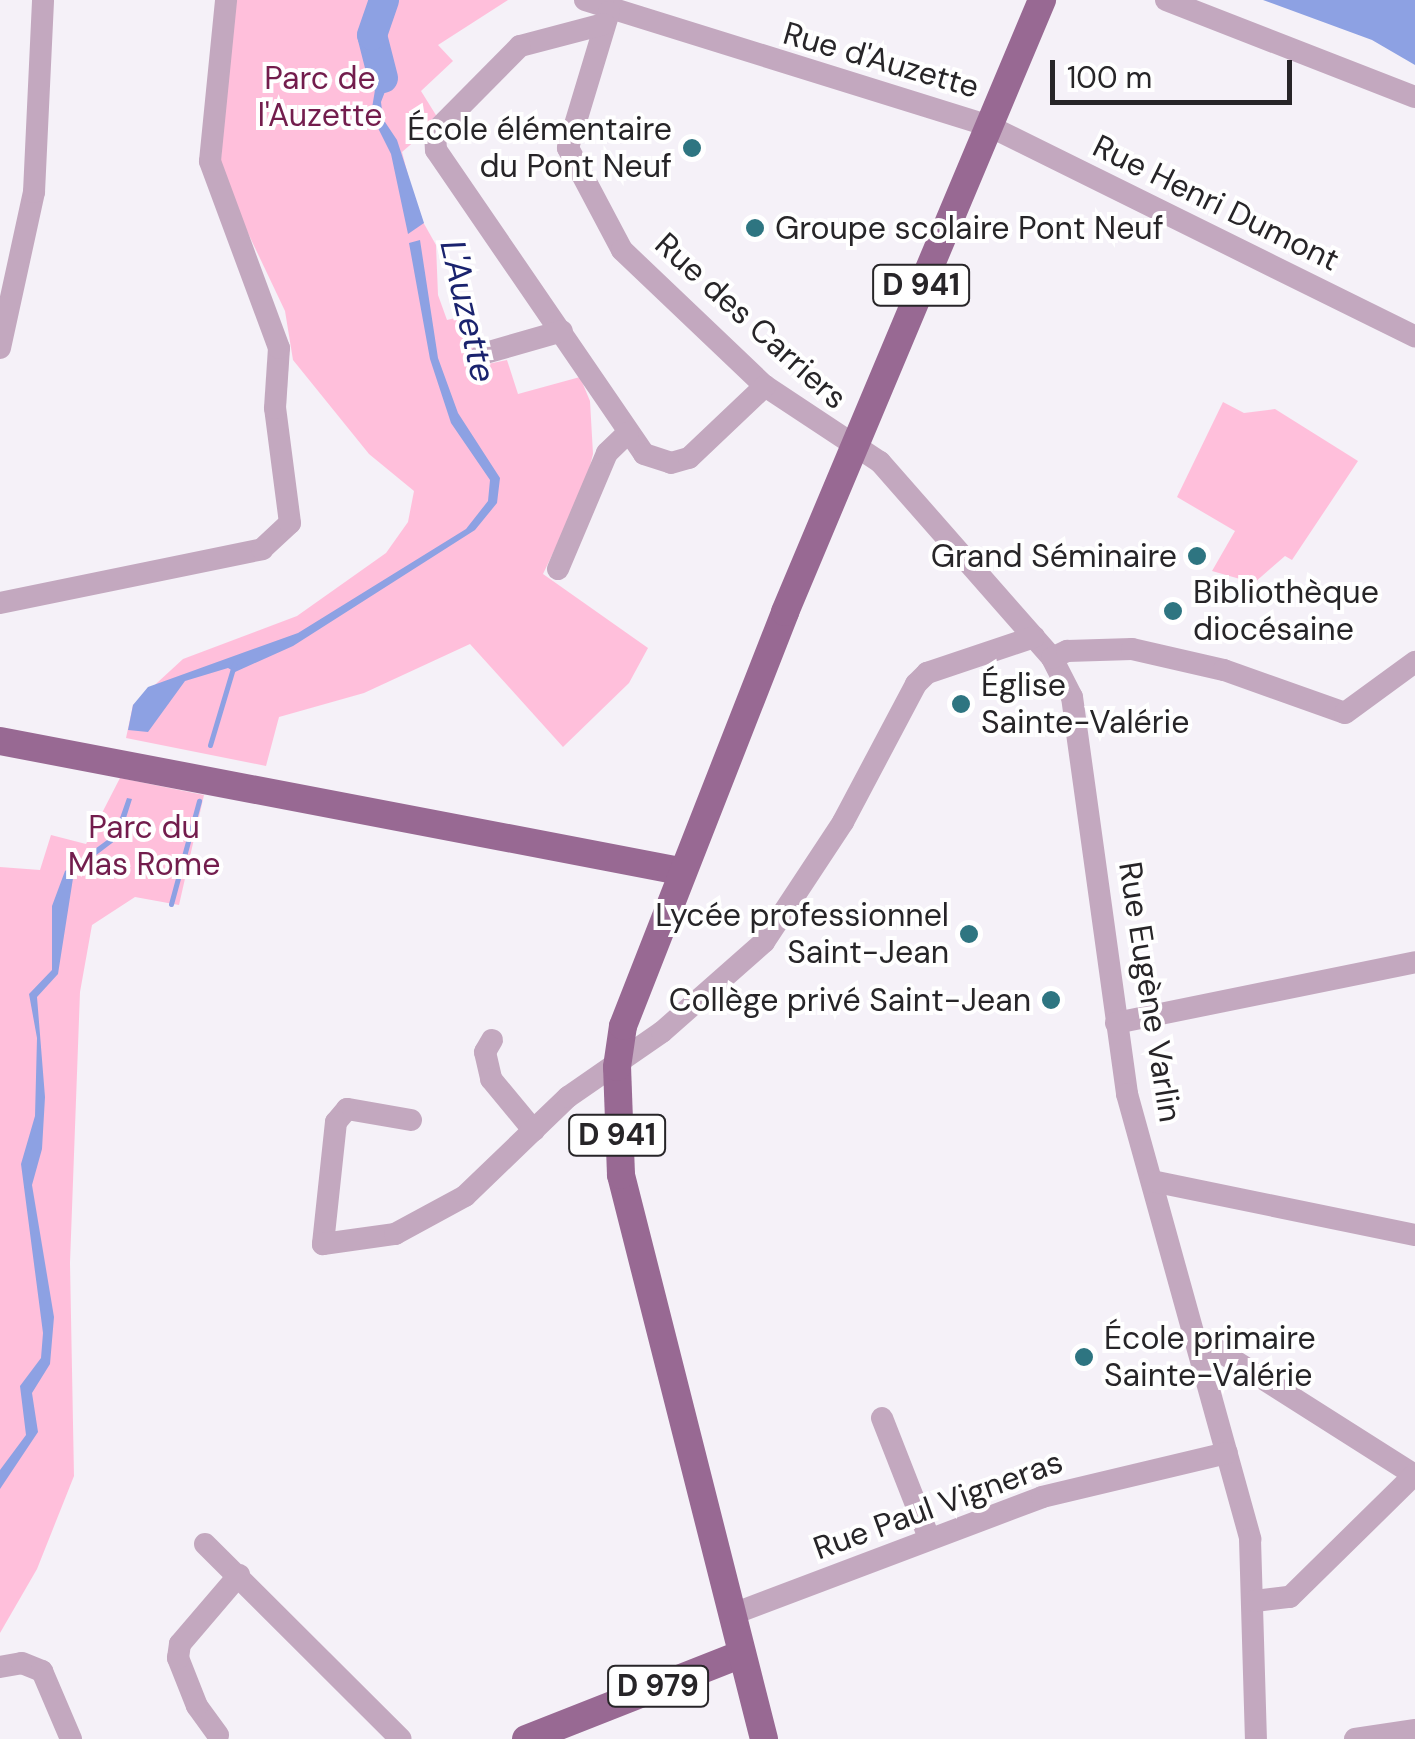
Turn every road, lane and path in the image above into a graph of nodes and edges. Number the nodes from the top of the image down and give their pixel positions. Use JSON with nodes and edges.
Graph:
{"nodes":[{"id":1,"x":43,"y":0,"type":"edge"},
{"id":2,"x":226,"y":0,"type":"edge"},
{"id":3,"x":584,"y":0,"type":"edge"},
{"id":4,"x":1042,"y":0,"type":"edge"},
{"id":5,"x":1166,"y":0,"type":"edge"},
{"id":6,"x":607,"y":18,"type":"junction"},
{"id":7,"x":1415,"y":97,"type":"edge"},
{"id":8,"x":989,"y":126,"type":"junction"},
{"id":9,"x":562,"y":331,"type":"junction"},
{"id":10,"x":1415,"y":337,"type":"edge"},
{"id":11,"x":0,"y":348,"type":"edge"},
{"id":12,"x":482,"y":354,"type":"dead end"},
{"id":13,"x":766,"y":386,"type":"junction"},
{"id":14,"x":628,"y":433,"type":"junction"},
{"id":15,"x":854,"y":446,"type":"junction"},
{"id":16,"x":558,"y":569,"type":"dead end"},
{"id":17,"x":0,"y":603,"type":"edge"},
{"id":18,"x":1034,"y":637,"type":"junction"},
{"id":19,"x":1052,"y":658,"type":"junction"},
{"id":20,"x":1415,"y":662,"type":"edge"},
{"id":21,"x":0,"y":741,"type":"edge"},
{"id":22,"x":680,"y":871,"type":"junction"},
{"id":23,"x":1415,"y":962,"type":"edge"},
{"id":24,"x":1116,"y":1023,"type":"junction"},
{"id":25,"x":492,"y":1040,"type":"dead end"},
{"id":26,"x":617,"y":1067,"type":"junction"},
{"id":27,"x":411,"y":1120,"type":"dead end"},
{"id":28,"x":534,"y":1131,"type":"junction"},
{"id":29,"x":1152,"y":1181,"type":"junction"},
{"id":30,"x":1415,"y":1235,"type":"edge"},
{"id":31,"x":1194,"y":1336,"type":"junction"},
{"id":32,"x":882,"y":1418,"type":"dead end"},
{"id":33,"x":1227,"y":1453,"type":"junction"},
{"id":34,"x":1415,"y":1475,"type":"edge"},
{"id":35,"x":929,"y":1538,"type":"junction"},
{"id":36,"x":205,"y":1544,"type":"dead end"},
{"id":37,"x":239,"y":1576,"type":"junction"},
{"id":38,"x":1255,"y":1601,"type":"junction"},
{"id":39,"x":734,"y":1614,"type":"junction"},
{"id":40,"x":742,"y":1654,"type":"junction"},
{"id":41,"x":0,"y":1667,"type":"edge"},
{"id":42,"x":1415,"y":1730,"type":"edge"},
{"id":43,"x":218,"y":1734,"type":"dead end"},
{"id":44,"x":71,"y":1739,"type":"edge"},
{"id":45,"x":400,"y":1739,"type":"edge"},
{"id":46,"x":526,"y":1739,"type":"edge"},
{"id":47,"x":764,"y":1739,"type":"edge"},
{"id":48,"x":1256,"y":1739,"type":"edge"},
{"id":49,"x":1355,"y":1739,"type":"edge"}],
"edges":[{"from":1,"to":11,"type":"street"},
{"from":2,"to":17,"type":"street"},
{"from":3,"to":6,"type":"street","name":"Rue d'Auzette"},
{"from":4,"to":8,"type":"main road","number":"D 941"},
{"from":5,"to":7,"type":"street"},
{"from":6,"to":8,"type":"street","name":"Rue d'Auzette"},
{"from":6,"to":9,"type":"street"},
{"from":6,"to":13,"type":"street","name":"Rue des Carriers"},
{"from":8,"to":10,"type":"street","name":"Rue Henri Dumont"},
{"from":8,"to":15,"type":"main road","number":"D 941"},
{"from":9,"to":12,"type":"street"},
{"from":9,"to":14,"type":"street"},
{"from":13,"to":14,"type":"street"},
{"from":13,"to":15,"type":"street","name":"Rue des Carriers"},
{"from":14,"to":16,"type":"street"},
{"from":15,"to":18,"type":"street","name":"Rue Eugène Varlin"},
{"from":15,"to":22,"type":"main road","number":"D 941"},
{"from":18,"to":19,"type":"street","name":"Rue Eugène Varlin"},
{"from":18,"to":26,"type":"street"},
{"from":19,"to":20,"type":"street"},
{"from":19,"to":24,"type":"street","name":"Rue Eugène Varlin"},
{"from":21,"to":22,"type":"main road"},
{"from":22,"to":26,"type":"main road","number":"D 941"},
{"from":23,"to":24,"type":"street"},
{"from":24,"to":29,"type":"street","name":"Rue Eugène Varlin"},
{"from":25,"to":28,"type":"street"},
{"from":26,"to":28,"type":"street"},
{"from":26,"to":39,"type":"main road","number":"D 941"},
{"from":27,"to":28,"type":"street"},
{"from":29,"to":30,"type":"street"},
{"from":29,"to":31,"type":"street","name":"Rue Eugène Varlin"},
{"from":31,"to":33,"type":"street","name":"Rue Eugène Varlin"},
{"from":31,"to":34,"type":"street"},
{"from":32,"to":35,"type":"street"},
{"from":33,"to":35,"type":"street","name":"Rue Paul Vigneras"},
{"from":33,"to":38,"type":"street","name":"Rue Eugène Varlin"},
{"from":34,"to":38,"type":"street"},
{"from":35,"to":39,"type":"street","name":"Rue Paul Vigneras"},
{"from":36,"to":37,"type":"street"},
{"from":37,"to":43,"type":"street"},
{"from":37,"to":45,"type":"street"},
{"from":38,"to":48,"type":"street","name":"Rue Eugène Varlin"},
{"from":39,"to":40,"type":"main road","number":"D 941"},
{"from":40,"to":46,"type":"main road","number":"D 979"},
{"from":40,"to":47,"type":"main road","number":"D 941"},
{"from":41,"to":44,"type":"street"},
{"from":42,"to":49,"type":"street"}]}
